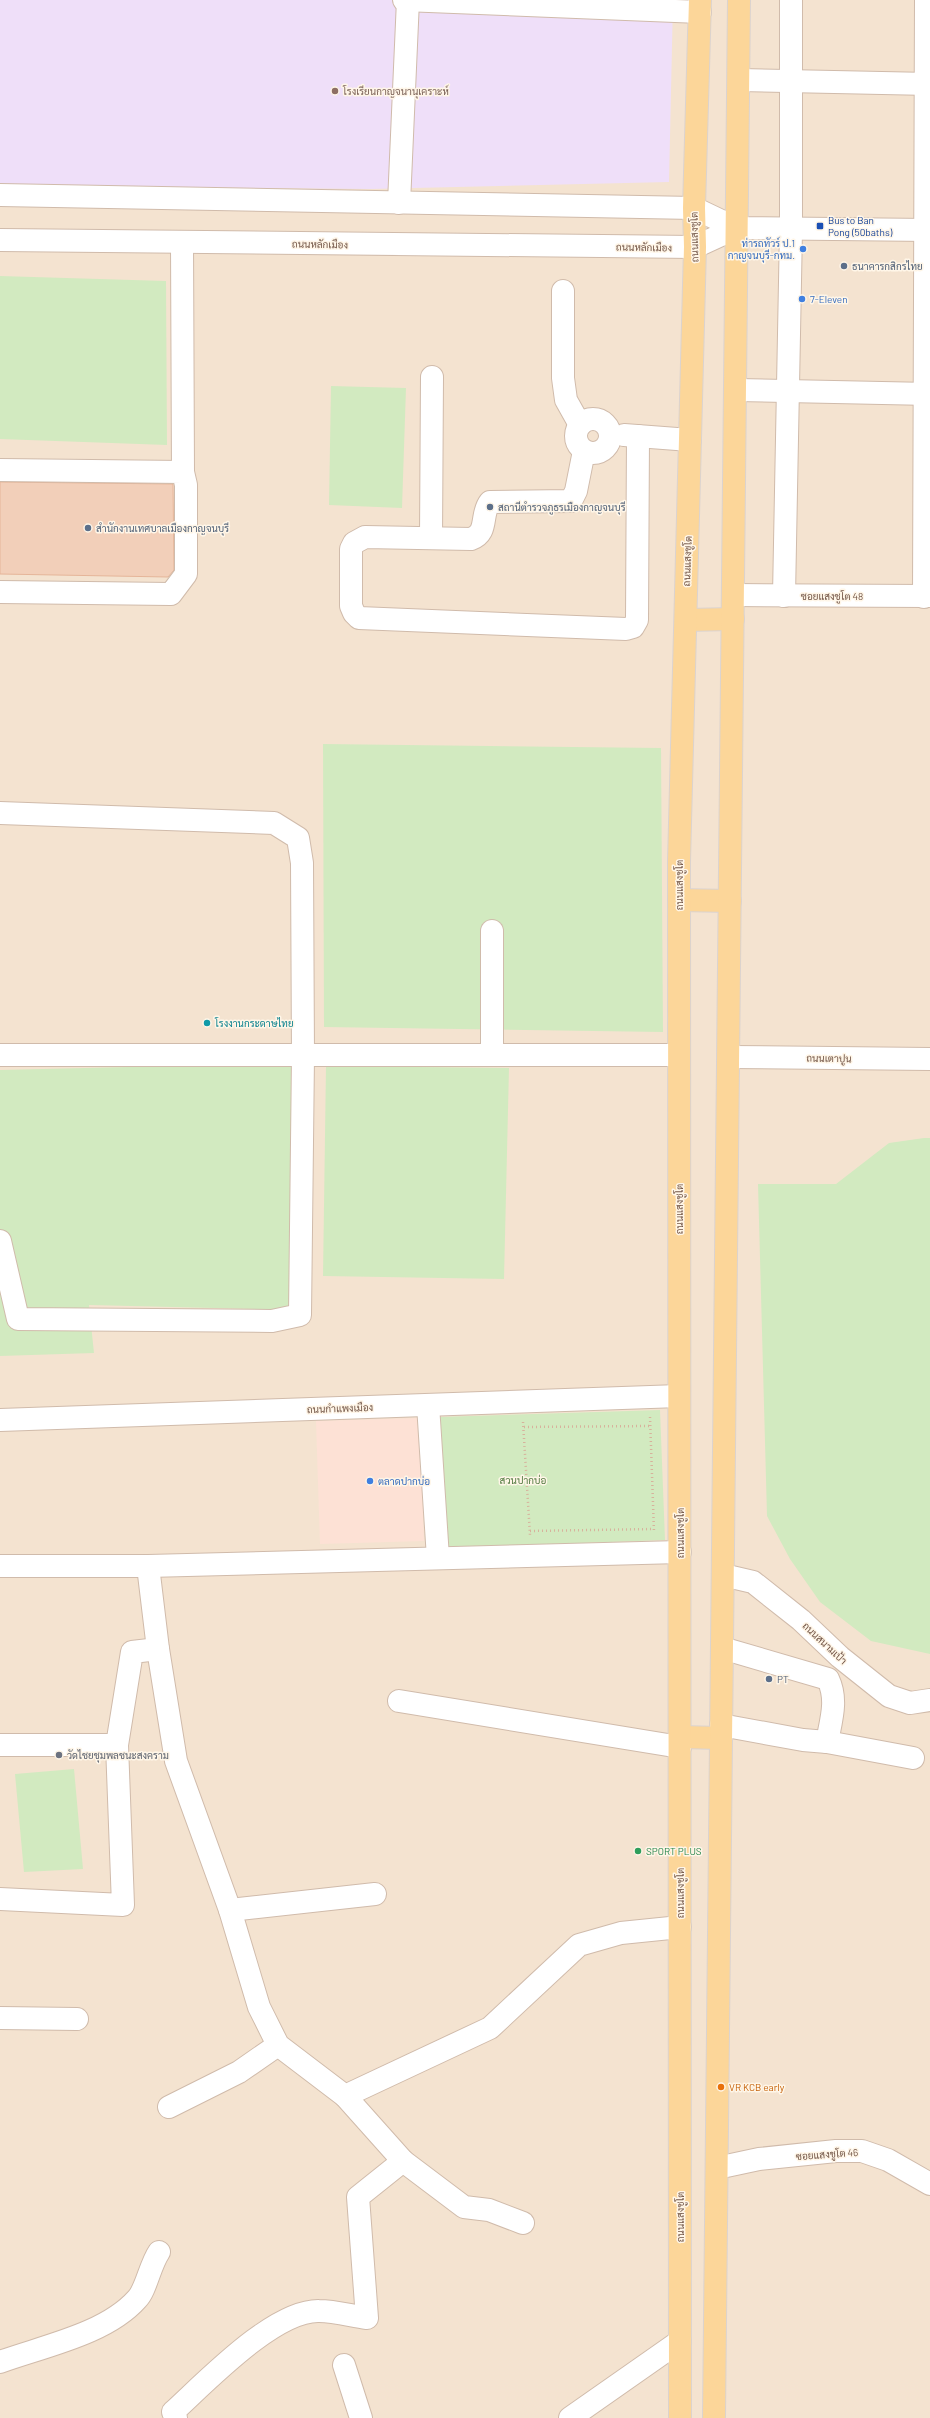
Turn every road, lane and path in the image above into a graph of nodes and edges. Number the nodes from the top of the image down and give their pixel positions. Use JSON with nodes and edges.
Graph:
{"nodes":[{"id":1,"x":404,"y":0,"type":"edge"},
{"id":2,"x":408,"y":0,"type":"edge"},
{"id":3,"x":739,"y":0,"type":"edge"},
{"id":4,"x":791,"y":0,"type":"edge"},
{"id":5,"x":926,"y":0,"type":"edge"},
{"id":6,"x":700,"y":6,"type":"edge"},
{"id":7,"x":739,"y":80,"type":"junction"},
{"id":8,"x":791,"y":81,"type":"junction"},
{"id":9,"x":928,"y":84,"type":"edge"},
{"id":10,"x":0,"y":195,"type":"edge"},
{"id":11,"x":400,"y":203,"type":"junction"},
{"id":12,"x":694,"y":208,"type":"junction"},
{"id":13,"x":736,"y":228,"type":"junction"},
{"id":14,"x":791,"y":229,"type":"junction"},
{"id":15,"x":928,"y":230,"type":"edge"},
{"id":16,"x":0,"y":240,"type":"edge"},
{"id":17,"x":182,"y":242,"type":"junction"},
{"id":18,"x":695,"y":247,"type":"junction"},
{"id":19,"x":563,"y":291,"type":"dead end"},
{"id":20,"x":432,"y":377,"type":"dead end"},
{"id":21,"x":737,"y":390,"type":"junction"},
{"id":22,"x":788,"y":391,"type":"junction"},
{"id":23,"x":928,"y":394,"type":"edge"},
{"id":24,"x":580,"y":426,"type":"junction"},
{"id":25,"x":609,"y":434,"type":"junction"},
{"id":26,"x":638,"y":436,"type":"junction"},
{"id":27,"x":690,"y":440,"type":"junction"},
{"id":28,"x":584,"y":451,"type":"junction"},
{"id":29,"x":0,"y":470,"type":"edge"},
{"id":30,"x":183,"y":472,"type":"junction"},
{"id":31,"x":431,"y":538,"type":"junction"},
{"id":32,"x":0,"y":592,"type":"edge"},
{"id":33,"x":733,"y":595,"type":"junction"},
{"id":34,"x":784,"y":596,"type":"junction"},
{"id":35,"x":927,"y":597,"type":"edge"},
{"id":36,"x":686,"y":620,"type":"junction"},
{"id":37,"x":733,"y":620,"type":"junction"},
{"id":38,"x":0,"y":813,"type":"edge"},
{"id":39,"x":679,"y":900,"type":"junction"},
{"id":40,"x":730,"y":901,"type":"junction"},
{"id":41,"x":492,"y":931,"type":"dead end"},
{"id":42,"x":0,"y":1055,"type":"edge"},
{"id":43,"x":492,"y":1055,"type":"junction"},
{"id":44,"x":303,"y":1056,"type":"junction"},
{"id":45,"x":679,"y":1056,"type":"junction"},
{"id":46,"x":729,"y":1057,"type":"junction"},
{"id":47,"x":930,"y":1059,"type":"edge"},
{"id":48,"x":0,"y":1241,"type":"edge"},
{"id":49,"x":680,"y":1396,"type":"junction"},
{"id":50,"x":649,"y":1397,"type":"junction"},
{"id":51,"x":522,"y":1401,"type":"junction"},
{"id":52,"x":428,"y":1405,"type":"junction"},
{"id":53,"x":0,"y":1420,"type":"edge"},
{"id":54,"x":650,"y":1426,"type":"junction"},
{"id":55,"x":524,"y":1427,"type":"junction"},
{"id":56,"x":654,"y":1529,"type":"junction"},
{"id":57,"x":530,"y":1531,"type":"junction"},
{"id":58,"x":680,"y":1552,"type":"junction"},
{"id":59,"x":655,"y":1553,"type":"junction"},
{"id":60,"x":531,"y":1556,"type":"junction"},
{"id":61,"x":438,"y":1558,"type":"junction"},
{"id":62,"x":0,"y":1566,"type":"edge"},
{"id":63,"x":148,"y":1566,"type":"junction"},
{"id":64,"x":723,"y":1575,"type":"junction"},
{"id":65,"x":722,"y":1648,"type":"junction"},
{"id":66,"x":158,"y":1649,"type":"junction"},
{"id":67,"x":930,"y":1700,"type":"edge"},
{"id":68,"x":399,"y":1701,"type":"dead end"},
{"id":69,"x":721,"y":1732,"type":"junction"},
{"id":70,"x":680,"y":1742,"type":"junction"},
{"id":71,"x":827,"y":1742,"type":"junction"},
{"id":72,"x":0,"y":1745,"type":"edge"},
{"id":73,"x":117,"y":1745,"type":"junction"},
{"id":74,"x":913,"y":1758,"type":"dead end"},
{"id":75,"x":375,"y":1894,"type":"dead end"},
{"id":76,"x":0,"y":1899,"type":"edge"},
{"id":77,"x":230,"y":1910,"type":"junction"},
{"id":78,"x":680,"y":1927,"type":"junction"},
{"id":79,"x":0,"y":2018,"type":"edge"},
{"id":80,"x":77,"y":2019,"type":"dead end"},
{"id":81,"x":278,"y":2045,"type":"junction"},
{"id":82,"x":345,"y":2096,"type":"junction"},
{"id":83,"x":169,"y":2107,"type":"dead end"},
{"id":84,"x":402,"y":2162,"type":"junction"},
{"id":85,"x":717,"y":2168,"type":"junction"},
{"id":86,"x":930,"y":2184,"type":"edge"},
{"id":87,"x":523,"y":2223,"type":"dead end"},
{"id":88,"x":159,"y":2252,"type":"dead end"},
{"id":89,"x":680,"y":2342,"type":"junction"},
{"id":90,"x":0,"y":2362,"type":"edge"},
{"id":91,"x":344,"y":2365,"type":"dead end"},
{"id":92,"x":172,"y":2416,"type":"edge"},
{"id":93,"x":361,"y":2418,"type":"edge"},
{"id":94,"x":570,"y":2418,"type":"edge"},
{"id":95,"x":680,"y":2418,"type":"edge"},
{"id":96,"x":714,"y":2418,"type":"edge"}],
"edges":[{"from":1,"to":2,"type":"street"},
{"from":2,"to":6,"type":"street"},
{"from":2,"to":11,"type":"street"},
{"from":3,"to":7,"type":"main road"},
{"from":4,"to":8,"type":"street"},
{"from":5,"to":9,"type":"street"},
{"from":6,"to":12,"type":"main road","name":"ถนนแสงชูโต"},
{"from":7,"to":8,"type":"street"},
{"from":7,"to":13,"type":"main road"},
{"from":8,"to":9,"type":"street"},
{"from":8,"to":14,"type":"street"},
{"from":9,"to":15,"type":"street"},
{"from":10,"to":11,"type":"street"},
{"from":11,"to":12,"type":"street"},
{"from":12,"to":13,"type":"street"},
{"from":12,"to":18,"type":"main road","name":"ถนนแสงชูโต"},
{"from":13,"to":14,"type":"street"},
{"from":13,"to":18,"type":"street","name":"ถนนหลักเมือง"},
{"from":13,"to":21,"type":"main road"},
{"from":14,"to":15,"type":"street"},
{"from":14,"to":22,"type":"street"},
{"from":15,"to":23,"type":"street"},
{"from":16,"to":17,"type":"street","name":"ถนนหลักเมือง"},
{"from":17,"to":18,"type":"street","name":"ถนนหลักเมือง"},
{"from":17,"to":30,"type":"street"},
{"from":18,"to":27,"type":"main road","name":"ถนนแสงชูโต"},
{"from":19,"to":24,"type":"street"},
{"from":20,"to":31,"type":"street"},
{"from":21,"to":22,"type":"street"},
{"from":21,"to":33,"type":"main road"},
{"from":22,"to":23,"type":"street"},
{"from":22,"to":34,"type":"street"},
{"from":23,"to":35,"type":"street"},
{"from":24,"to":25,"type":"street"},
{"from":24,"to":28,"type":"street"},
{"from":25,"to":26,"type":"street"},
{"from":25,"to":28,"type":"street"},
{"from":26,"to":27,"type":"street"},
{"from":26,"to":31,"type":"street"},
{"from":27,"to":36,"type":"main road","name":"ถนนแสงชูโต"},
{"from":28,"to":31,"type":"street"},
{"from":29,"to":30,"type":"street"},
{"from":30,"to":32,"type":"street"},
{"from":33,"to":34,"type":"street","name":"ซอยแสงชูโต 48"},
{"from":33,"to":37,"type":"main road"},
{"from":34,"to":35,"type":"street","name":"ซอยแสงชูโต 48"},
{"from":36,"to":37,"type":"main road"},
{"from":36,"to":39,"type":"main road","name":"ถนนแสงชูโต"},
{"from":37,"to":40,"type":"main road"},
{"from":38,"to":44,"type":"street"},
{"from":39,"to":40,"type":"main road"},
{"from":39,"to":45,"type":"main road","name":"ถนนแสงชูโต"},
{"from":40,"to":46,"type":"main road"},
{"from":41,"to":43,"type":"street"},
{"from":42,"to":44,"type":"street"},
{"from":43,"to":44,"type":"street"},
{"from":43,"to":45,"type":"street"},
{"from":44,"to":48,"type":"street"},
{"from":45,"to":49,"type":"main road","name":"ถนนแสงชูโต"},
{"from":46,"to":47,"type":"street","name":"ถนนเตาปูน"},
{"from":46,"to":64,"type":"main road"},
{"from":49,"to":50,"type":"street","name":"ถนนกำแพงเมือง"},
{"from":49,"to":58,"type":"main road","name":"ถนนแสงชูโต"},
{"from":50,"to":51,"type":"street","name":"ถนนกำแพงเมือง"},
{"from":50,"to":54,"type":"path"},
{"from":51,"to":52,"type":"street","name":"ถนนกำแพงเมือง"},
{"from":51,"to":55,"type":"path"},
{"from":52,"to":53,"type":"street","name":"ถนนกำแพงเมือง"},
{"from":52,"to":61,"type":"street"},
{"from":54,"to":55,"type":"path"},
{"from":54,"to":56,"type":"path"},
{"from":55,"to":57,"type":"path"},
{"from":56,"to":57,"type":"path"},
{"from":56,"to":59,"type":"path"},
{"from":57,"to":60,"type":"path"},
{"from":58,"to":59,"type":"street"},
{"from":58,"to":70,"type":"main road","name":"ถนนแสงชูโต"},
{"from":59,"to":60,"type":"street"},
{"from":60,"to":61,"type":"street"},
{"from":61,"to":63,"type":"street"},
{"from":62,"to":63,"type":"street"},
{"from":63,"to":66,"type":"street"},
{"from":64,"to":65,"type":"main road"},
{"from":64,"to":67,"type":"street","name":"ถนนสนามเป้า"},
{"from":65,"to":69,"type":"main road"},
{"from":65,"to":71,"type":"street"},
{"from":66,"to":73,"type":"street"},
{"from":66,"to":77,"type":"street"},
{"from":68,"to":70,"type":"street"},
{"from":69,"to":70,"type":"main road"},
{"from":69,"to":71,"type":"street"},
{"from":69,"to":85,"type":"main road"},
{"from":70,"to":78,"type":"main road","name":"ถนนแสงชูโต"},
{"from":71,"to":74,"type":"street"},
{"from":72,"to":73,"type":"street"},
{"from":73,"to":76,"type":"street"},
{"from":75,"to":77,"type":"street"},
{"from":77,"to":81,"type":"street"},
{"from":78,"to":82,"type":"street"},
{"from":78,"to":89,"type":"main road","name":"ถนนแสงชูโต"},
{"from":79,"to":80,"type":"street"},
{"from":81,"to":82,"type":"street"},
{"from":81,"to":83,"type":"street"},
{"from":82,"to":84,"type":"street"},
{"from":84,"to":87,"type":"street"},
{"from":84,"to":92,"type":"street"},
{"from":85,"to":86,"type":"street","name":"ซอยแสงชูโต 46"},
{"from":85,"to":96,"type":"main road"},
{"from":88,"to":90,"type":"street"},
{"from":89,"to":94,"type":"street"},
{"from":89,"to":95,"type":"main road","name":"ถนนแสงชูโต"},
{"from":91,"to":93,"type":"street"}]}
